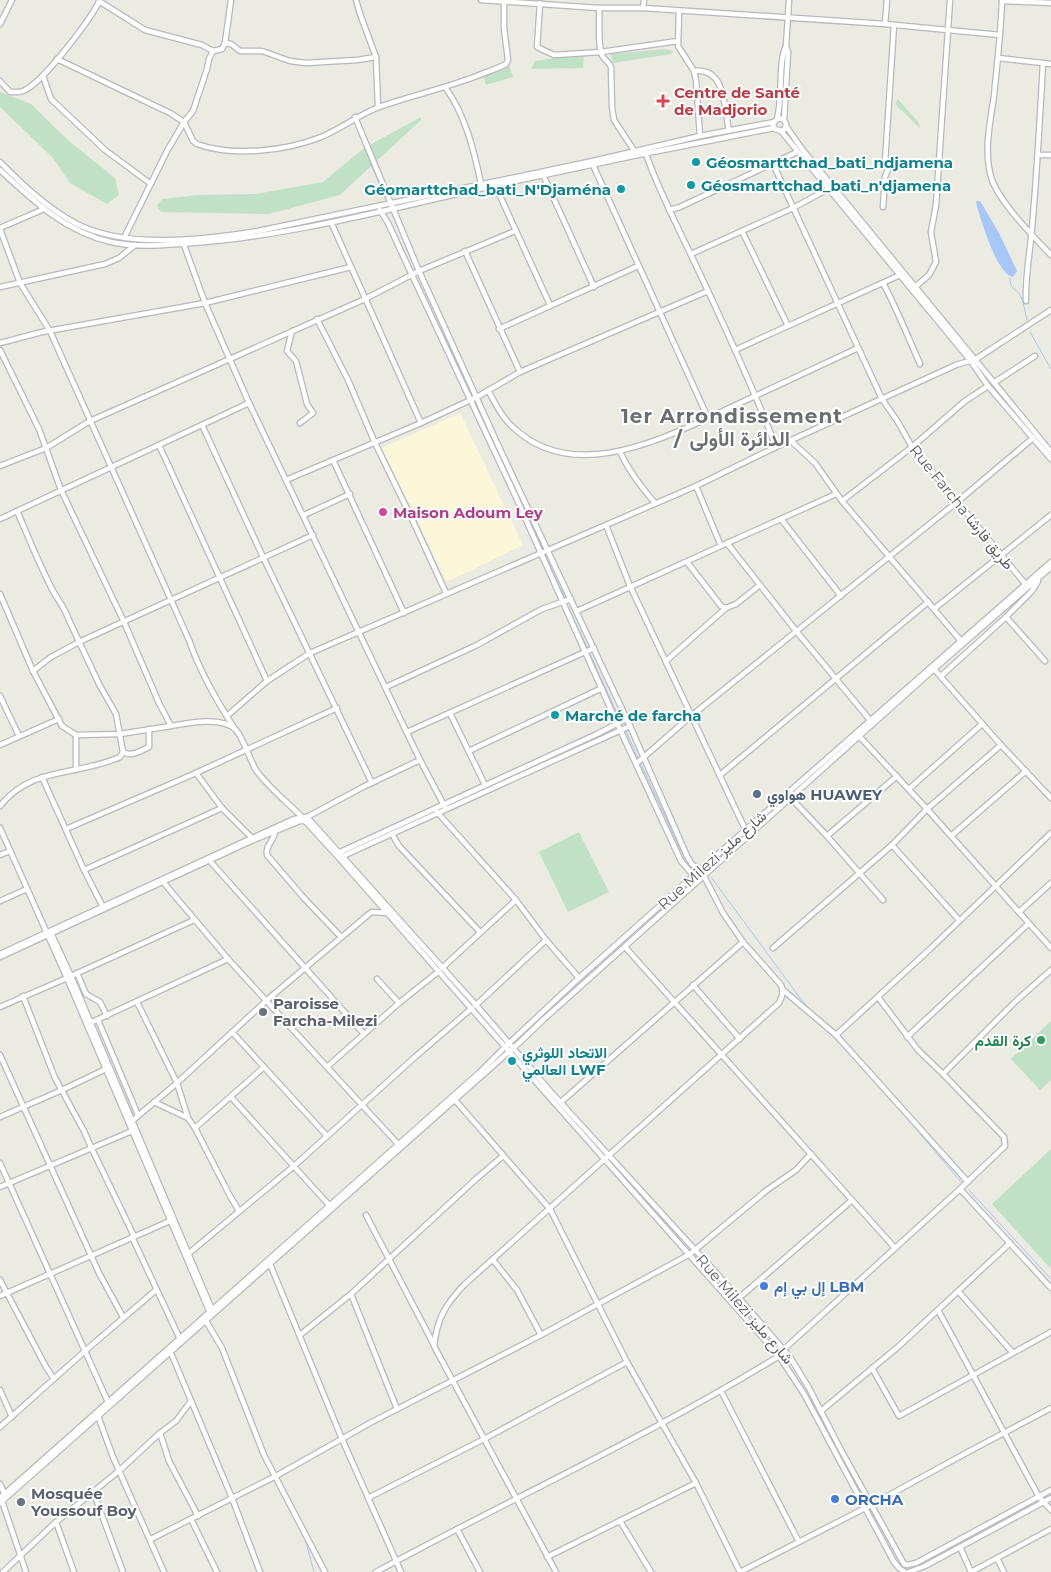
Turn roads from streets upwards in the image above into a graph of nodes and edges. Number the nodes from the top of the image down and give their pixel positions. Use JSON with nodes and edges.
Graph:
{"nodes":[{"id":1,"x":12,"y":0,"type":"edge"},
{"id":2,"x":99,"y":0,"type":"edge"},
{"id":3,"x":231,"y":0,"type":"edge"},
{"id":4,"x":356,"y":0,"type":"edge"},
{"id":5,"x":481,"y":0,"type":"edge"},
{"id":6,"x":504,"y":0,"type":"edge"},
{"id":7,"x":644,"y":0,"type":"edge"},
{"id":8,"x":789,"y":0,"type":"edge"},
{"id":9,"x":887,"y":0,"type":"edge"},
{"id":10,"x":950,"y":0,"type":"edge"},
{"id":11,"x":1002,"y":1,"type":"edge"},
{"id":12,"x":1051,"y":2,"type":"edge"},
{"id":13,"x":540,"y":3,"type":"junction"},
{"id":14,"x":599,"y":8,"type":"junction"},
{"id":15,"x":643,"y":8,"type":"junction"},
{"id":16,"x":679,"y":11,"type":"junction"},
{"id":17,"x":788,"y":19,"type":"junction"},
{"id":18,"x":0,"y":21,"type":"edge"},
{"id":19,"x":885,"y":24,"type":"junction"},
{"id":20,"x":894,"y":25,"type":"junction"},
{"id":21,"x":948,"y":30,"type":"junction"},
{"id":22,"x":1000,"y":35,"type":"junction"},
{"id":23,"x":678,"y":41,"type":"junction"},
{"id":24,"x":224,"y":43,"type":"junction"},
{"id":25,"x":786,"y":46,"type":"junction"},
{"id":26,"x":213,"y":51,"type":"junction"},
{"id":27,"x":601,"y":52,"type":"junction"},
{"id":28,"x":376,"y":57,"type":"junction"},
{"id":29,"x":998,"y":58,"type":"junction"},
{"id":30,"x":57,"y":59,"type":"junction"},
{"id":31,"x":1043,"y":63,"type":"junction"},
{"id":32,"x":1051,"y":64,"type":"edge"},
{"id":33,"x":694,"y":71,"type":"junction"},
{"id":34,"x":43,"y":76,"type":"junction"},
{"id":35,"x":0,"y":81,"type":"edge"},
{"id":36,"x":445,"y":87,"type":"junction"},
{"id":37,"x":378,"y":108,"type":"junction"},
{"id":38,"x":355,"y":117,"type":"junction"},
{"id":39,"x":775,"y":120,"type":"junction"},
{"id":40,"x":784,"y":120,"type":"junction"},
{"id":41,"x":184,"y":122,"type":"junction"},
{"id":42,"x":786,"y":126,"type":"junction"},
{"id":43,"x":774,"y":128,"type":"junction"},
{"id":44,"x":728,"y":131,"type":"junction"},
{"id":45,"x":781,"y":131,"type":"junction"},
{"id":46,"x":700,"y":136,"type":"junction"},
{"id":47,"x":635,"y":152,"type":"junction"},
{"id":48,"x":797,"y":152,"type":"junction"},
{"id":49,"x":646,"y":154,"type":"junction"},
{"id":50,"x":1038,"y":155,"type":"junction"},
{"id":51,"x":1051,"y":155,"type":"edge"},
{"id":52,"x":0,"y":162,"type":"edge"},
{"id":53,"x":773,"y":164,"type":"junction"},
{"id":54,"x":593,"y":165,"type":"junction"},
{"id":55,"x":0,"y":170,"type":"edge"},
{"id":56,"x":543,"y":175,"type":"junction"},
{"id":57,"x":495,"y":183,"type":"junction"},
{"id":58,"x":151,"y":184,"type":"junction"},
{"id":59,"x":481,"y":184,"type":"junction"},
{"id":60,"x":831,"y":188,"type":"junction"},
{"id":61,"x":390,"y":203,"type":"junction"},
{"id":62,"x":378,"y":206,"type":"junction"},
{"id":63,"x":883,"y":207,"type":"dead end"},
{"id":64,"x":44,"y":208,"type":"junction"},
{"id":65,"x":792,"y":208,"type":"junction"},
{"id":66,"x":392,"y":209,"type":"junction"},
{"id":67,"x":669,"y":210,"type":"junction"},
{"id":68,"x":380,"y":212,"type":"junction"},
{"id":69,"x":331,"y":222,"type":"junction"},
{"id":70,"x":0,"y":228,"type":"edge"},
{"id":71,"x":516,"y":230,"type":"junction"},
{"id":72,"x":742,"y":231,"type":"junction"},
{"id":73,"x":1032,"y":234,"type":"junction"},
{"id":74,"x":124,"y":238,"type":"junction"},
{"id":75,"x":183,"y":242,"type":"junction"},
{"id":76,"x":135,"y":243,"type":"junction"},
{"id":77,"x":1051,"y":245,"type":"edge"},
{"id":78,"x":1044,"y":248,"type":"junction"},
{"id":79,"x":465,"y":251,"type":"junction"},
{"id":80,"x":691,"y":254,"type":"junction"},
{"id":81,"x":1051,"y":255,"type":"edge"},
{"id":82,"x":351,"y":266,"type":"junction"},
{"id":83,"x":638,"y":266,"type":"junction"},
{"id":84,"x":419,"y":271,"type":"junction"},
{"id":85,"x":412,"y":275,"type":"junction"},
{"id":86,"x":900,"y":275,"type":"junction"},
{"id":87,"x":20,"y":283,"type":"junction"},
{"id":88,"x":883,"y":283,"type":"junction"},
{"id":89,"x":594,"y":286,"type":"junction"},
{"id":90,"x":0,"y":287,"type":"edge"},
{"id":91,"x":915,"y":287,"type":"junction"},
{"id":92,"x":708,"y":291,"type":"junction"},
{"id":93,"x":365,"y":299,"type":"junction"},
{"id":94,"x":1026,"y":301,"type":"dead end"},
{"id":95,"x":837,"y":303,"type":"junction"},
{"id":96,"x":205,"y":304,"type":"junction"},
{"id":97,"x":550,"y":305,"type":"junction"},
{"id":98,"x":1051,"y":310,"type":"edge"},
{"id":99,"x":659,"y":311,"type":"junction"},
{"id":100,"x":317,"y":319,"type":"junction"},
{"id":101,"x":788,"y":326,"type":"junction"},
{"id":102,"x":499,"y":329,"type":"junction"},
{"id":103,"x":50,"y":331,"type":"junction"},
{"id":104,"x":292,"y":331,"type":"junction"},
{"id":105,"x":0,"y":344,"type":"edge"},
{"id":106,"x":858,"y":348,"type":"junction"},
{"id":107,"x":0,"y":350,"type":"edge"},
{"id":108,"x":736,"y":350,"type":"junction"},
{"id":109,"x":1036,"y":356,"type":"dead end"},
{"id":110,"x":976,"y":359,"type":"junction"},
{"id":111,"x":230,"y":360,"type":"junction"},
{"id":112,"x":970,"y":360,"type":"junction"},
{"id":113,"x":920,"y":364,"type":"dead end"},
{"id":114,"x":520,"y":372,"type":"junction"},
{"id":115,"x":995,"y":382,"type":"junction"},
{"id":116,"x":988,"y":386,"type":"junction"},
{"id":117,"x":488,"y":390,"type":"junction"},
{"id":118,"x":756,"y":396,"type":"junction"},
{"id":119,"x":476,"y":398,"type":"junction"},
{"id":120,"x":882,"y":399,"type":"junction"},
{"id":121,"x":470,"y":401,"type":"junction"},
{"id":122,"x":249,"y":403,"type":"junction"},
{"id":123,"x":708,"y":418,"type":"junction"},
{"id":124,"x":90,"y":421,"type":"junction"},
{"id":125,"x":300,"y":423,"type":"dead end"},
{"id":126,"x":421,"y":423,"type":"junction"},
{"id":127,"x":202,"y":425,"type":"junction"},
{"id":128,"x":1033,"y":438,"type":"junction"},
{"id":129,"x":790,"y":441,"type":"junction"},
{"id":130,"x":375,"y":443,"type":"junction"},
{"id":131,"x":159,"y":445,"type":"junction"},
{"id":132,"x":776,"y":447,"type":"junction"},
{"id":133,"x":912,"y":447,"type":"junction"},
{"id":134,"x":46,"y":448,"type":"junction"},
{"id":135,"x":620,"y":452,"type":"junction"},
{"id":136,"x":1051,"y":452,"type":"edge"},
{"id":137,"x":1051,"y":459,"type":"edge"},
{"id":138,"x":333,"y":460,"type":"junction"},
{"id":139,"x":0,"y":466,"type":"edge"},
{"id":140,"x":112,"y":467,"type":"junction"},
{"id":141,"x":286,"y":480,"type":"junction"},
{"id":142,"x":696,"y":486,"type":"junction"},
{"id":143,"x":61,"y":490,"type":"junction"},
{"id":144,"x":350,"y":494,"type":"junction"},
{"id":145,"x":836,"y":494,"type":"junction"},
{"id":146,"x":842,"y":501,"type":"junction"},
{"id":147,"x":957,"y":502,"type":"junction"},
{"id":148,"x":655,"y":503,"type":"junction"},
{"id":149,"x":17,"y":511,"type":"junction"},
{"id":150,"x":304,"y":515,"type":"junction"},
{"id":151,"x":1051,"y":515,"type":"edge"},
{"id":152,"x":0,"y":518,"type":"edge"},
{"id":153,"x":781,"y":520,"type":"junction"},
{"id":154,"x":606,"y":525,"type":"junction"},
{"id":155,"x":312,"y":535,"type":"junction"},
{"id":156,"x":727,"y":543,"type":"junction"},
{"id":157,"x":721,"y":546,"type":"junction"},
{"id":158,"x":548,"y":550,"type":"junction"},
{"id":159,"x":540,"y":553,"type":"junction"},
{"id":160,"x":890,"y":556,"type":"junction"},
{"id":161,"x":1001,"y":556,"type":"junction"},
{"id":162,"x":263,"y":557,"type":"junction"},
{"id":163,"x":687,"y":562,"type":"junction"},
{"id":164,"x":1051,"y":562,"type":"edge"},
{"id":165,"x":1051,"y":567,"type":"edge"},
{"id":166,"x":219,"y":576,"type":"junction"},
{"id":167,"x":1039,"y":577,"type":"junction"},
{"id":168,"x":760,"y":585,"type":"junction"},
{"id":169,"x":630,"y":586,"type":"junction"},
{"id":170,"x":1026,"y":586,"type":"junction"},
{"id":171,"x":446,"y":593,"type":"junction"},
{"id":172,"x":0,"y":594,"type":"edge"},
{"id":173,"x":841,"y":596,"type":"junction"},
{"id":174,"x":571,"y":599,"type":"junction"},
{"id":175,"x":171,"y":600,"type":"junction"},
{"id":176,"x":562,"y":602,"type":"junction"},
{"id":177,"x":928,"y":602,"type":"junction"},
{"id":178,"x":726,"y":608,"type":"junction"},
{"id":179,"x":934,"y":609,"type":"junction"},
{"id":180,"x":577,"y":612,"type":"junction"},
{"id":181,"x":404,"y":613,"type":"junction"},
{"id":182,"x":1006,"y":617,"type":"junction"},
{"id":183,"x":124,"y":622,"type":"junction"},
{"id":184,"x":797,"y":632,"type":"junction"},
{"id":185,"x":359,"y":633,"type":"junction"},
{"id":186,"x":79,"y":642,"type":"junction"},
{"id":187,"x":962,"y":642,"type":"junction"},
{"id":188,"x":594,"y":648,"type":"junction"},
{"id":189,"x":586,"y":652,"type":"junction"},
{"id":190,"x":310,"y":653,"type":"junction"},
{"id":191,"x":666,"y":661,"type":"junction"},
{"id":192,"x":1045,"y":661,"type":"dead end"},
{"id":193,"x":934,"y":669,"type":"junction"},
{"id":194,"x":33,"y":670,"type":"junction"},
{"id":195,"x":941,"y":676,"type":"junction"},
{"id":196,"x":836,"y":678,"type":"junction"},
{"id":197,"x":267,"y":680,"type":"junction"},
{"id":198,"x":386,"y":687,"type":"junction"},
{"id":199,"x":910,"y":687,"type":"junction"},
{"id":200,"x":602,"y":688,"type":"junction"},
{"id":201,"x":0,"y":696,"type":"edge"},
{"id":202,"x":337,"y":708,"type":"junction"},
{"id":203,"x":450,"y":712,"type":"junction"},
{"id":204,"x":227,"y":716,"type":"junction"},
{"id":205,"x":691,"y":716,"type":"junction"},
{"id":206,"x":59,"y":718,"type":"junction"},
{"id":207,"x":626,"y":719,"type":"junction"},
{"id":208,"x":870,"y":720,"type":"junction"},
{"id":209,"x":617,"y":723,"type":"junction"},
{"id":210,"x":982,"y":724,"type":"junction"},
{"id":211,"x":171,"y":726,"type":"junction"},
{"id":212,"x":630,"y":726,"type":"junction"},
{"id":213,"x":235,"y":729,"type":"junction"},
{"id":214,"x":149,"y":730,"type":"junction"},
{"id":215,"x":621,"y":730,"type":"junction"},
{"id":216,"x":407,"y":732,"type":"junction"},
{"id":217,"x":120,"y":734,"type":"junction"},
{"id":218,"x":858,"y":734,"type":"junction"},
{"id":219,"x":76,"y":735,"type":"junction"},
{"id":220,"x":19,"y":736,"type":"junction"},
{"id":221,"x":0,"y":745,"type":"edge"},
{"id":222,"x":1001,"y":745,"type":"junction"},
{"id":223,"x":246,"y":750,"type":"junction"},
{"id":224,"x":469,"y":751,"type":"junction"},
{"id":225,"x":122,"y":752,"type":"junction"},
{"id":226,"x":643,"y":756,"type":"junction"},
{"id":227,"x":420,"y":760,"type":"junction"},
{"id":228,"x":637,"y":763,"type":"junction"},
{"id":229,"x":76,"y":770,"type":"junction"},
{"id":230,"x":1026,"y":771,"type":"junction"},
{"id":231,"x":196,"y":773,"type":"junction"},
{"id":232,"x":720,"y":775,"type":"junction"},
{"id":233,"x":42,"y":776,"type":"junction"},
{"id":234,"x":896,"y":776,"type":"junction"},
{"id":235,"x":372,"y":783,"type":"junction"},
{"id":236,"x":485,"y":785,"type":"junction"},
{"id":237,"x":909,"y":789,"type":"junction"},
{"id":238,"x":792,"y":798,"type":"junction"},
{"id":239,"x":1051,"y":798,"type":"edge"},
{"id":240,"x":0,"y":806,"type":"edge"},
{"id":241,"x":445,"y":807,"type":"junction"},
{"id":242,"x":222,"y":808,"type":"junction"},
{"id":243,"x":927,"y":809,"type":"junction"},
{"id":244,"x":436,"y":811,"type":"junction"},
{"id":245,"x":304,"y":817,"type":"junction"},
{"id":246,"x":0,"y":828,"type":"edge"},
{"id":247,"x":66,"y":829,"type":"junction"},
{"id":248,"x":275,"y":831,"type":"junction"},
{"id":249,"x":746,"y":831,"type":"junction"},
{"id":250,"x":392,"y":834,"type":"junction"},
{"id":251,"x":827,"y":836,"type":"junction"},
{"id":252,"x":950,"y":836,"type":"junction"},
{"id":253,"x":1050,"y":836,"type":"edge"},
{"id":254,"x":252,"y":838,"type":"junction"},
{"id":255,"x":892,"y":844,"type":"junction"},
{"id":256,"x":10,"y":851,"type":"junction"},
{"id":257,"x":0,"y":855,"type":"edge"},
{"id":258,"x":340,"y":855,"type":"junction"},
{"id":259,"x":210,"y":861,"type":"junction"},
{"id":260,"x":84,"y":870,"type":"junction"},
{"id":261,"x":699,"y":871,"type":"junction"},
{"id":262,"x":859,"y":872,"type":"junction"},
{"id":263,"x":694,"y":876,"type":"junction"},
{"id":264,"x":704,"y":876,"type":"junction"},
{"id":265,"x":698,"y":881,"type":"junction"},
{"id":266,"x":164,"y":883,"type":"junction"},
{"id":267,"x":1051,"y":883,"type":"edge"},
{"id":268,"x":996,"y":886,"type":"junction"},
{"id":269,"x":27,"y":889,"type":"junction"},
{"id":270,"x":516,"y":900,"type":"junction"},
{"id":271,"x":883,"y":900,"type":"dead end"},
{"id":272,"x":0,"y":901,"type":"edge"},
{"id":273,"x":102,"y":907,"type":"junction"},
{"id":274,"x":1018,"y":912,"type":"junction"},
{"id":275,"x":388,"y":913,"type":"junction"},
{"id":276,"x":194,"y":920,"type":"junction"},
{"id":277,"x":959,"y":920,"type":"junction"},
{"id":278,"x":1028,"y":924,"type":"junction"},
{"id":279,"x":480,"y":932,"type":"junction"},
{"id":280,"x":48,"y":933,"type":"junction"},
{"id":281,"x":341,"y":938,"type":"junction"},
{"id":282,"x":546,"y":940,"type":"junction"},
{"id":283,"x":743,"y":942,"type":"junction"},
{"id":284,"x":1050,"y":944,"type":"edge"},
{"id":285,"x":625,"y":947,"type":"junction"},
{"id":286,"x":773,"y":948,"type":"dead end"},
{"id":287,"x":0,"y":955,"type":"edge"},
{"id":288,"x":228,"y":959,"type":"junction"},
{"id":289,"x":305,"y":967,"type":"junction"},
{"id":290,"x":440,"y":970,"type":"junction"},
{"id":291,"x":1051,"y":970,"type":"edge"},
{"id":292,"x":77,"y":973,"type":"junction"},
{"id":293,"x":69,"y":977,"type":"junction"},
{"id":294,"x":578,"y":978,"type":"junction"},
{"id":295,"x":377,"y":979,"type":"dead end"},
{"id":296,"x":693,"y":985,"type":"junction"},
{"id":297,"x":783,"y":990,"type":"junction"},
{"id":298,"x":22,"y":996,"type":"junction"},
{"id":299,"x":878,"y":998,"type":"junction"},
{"id":300,"x":267,"y":1000,"type":"junction"},
{"id":301,"x":674,"y":1001,"type":"junction"},
{"id":302,"x":138,"y":1002,"type":"junction"},
{"id":303,"x":399,"y":1003,"type":"junction"},
{"id":304,"x":0,"y":1007,"type":"edge"},
{"id":305,"x":474,"y":1007,"type":"junction"},
{"id":306,"x":106,"y":1016,"type":"junction"},
{"id":307,"x":98,"y":1020,"type":"junction"},
{"id":308,"x":90,"y":1023,"type":"junction"},
{"id":309,"x":232,"y":1032,"type":"junction"},
{"id":310,"x":364,"y":1034,"type":"junction"},
{"id":311,"x":836,"y":1035,"type":"junction"},
{"id":312,"x":907,"y":1037,"type":"junction"},
{"id":313,"x":740,"y":1039,"type":"junction"},
{"id":314,"x":510,"y":1043,"type":"junction"},
{"id":315,"x":505,"y":1047,"type":"junction"},
{"id":316,"x":514,"y":1048,"type":"junction"},
{"id":317,"x":509,"y":1052,"type":"junction"},
{"id":318,"x":0,"y":1056,"type":"edge"},
{"id":319,"x":722,"y":1056,"type":"junction"},
{"id":320,"x":264,"y":1067,"type":"junction"},
{"id":321,"x":327,"y":1067,"type":"junction"},
{"id":322,"x":106,"y":1069,"type":"junction"},
{"id":323,"x":943,"y":1074,"type":"junction"},
{"id":324,"x":176,"y":1083,"type":"junction"},
{"id":325,"x":62,"y":1090,"type":"junction"},
{"id":326,"x":231,"y":1096,"type":"junction"},
{"id":327,"x":455,"y":1100,"type":"junction"},
{"id":328,"x":154,"y":1102,"type":"junction"},
{"id":329,"x":561,"y":1102,"type":"junction"},
{"id":330,"x":360,"y":1105,"type":"junction"},
{"id":331,"x":23,"y":1106,"type":"junction"},
{"id":332,"x":138,"y":1115,"type":"junction"},
{"id":333,"x":0,"y":1117,"type":"edge"},
{"id":334,"x":188,"y":1118,"type":"junction"},
{"id":335,"x":132,"y":1121,"type":"junction"},
{"id":336,"x":195,"y":1128,"type":"junction"},
{"id":337,"x":132,"y":1131,"type":"junction"},
{"id":338,"x":327,"y":1136,"type":"junction"},
{"id":339,"x":398,"y":1144,"type":"junction"},
{"id":340,"x":91,"y":1147,"type":"junction"},
{"id":341,"x":811,"y":1154,"type":"junction"},
{"id":342,"x":609,"y":1155,"type":"junction"},
{"id":343,"x":503,"y":1156,"type":"junction"},
{"id":344,"x":604,"y":1160,"type":"junction"},
{"id":345,"x":0,"y":1163,"type":"edge"},
{"id":346,"x":51,"y":1165,"type":"junction"},
{"id":347,"x":294,"y":1166,"type":"junction"},
{"id":348,"x":968,"y":1182,"type":"junction"},
{"id":349,"x":9,"y":1183,"type":"junction"},
{"id":350,"x":0,"y":1187,"type":"edge"},
{"id":351,"x":960,"y":1189,"type":"junction"},
{"id":352,"x":851,"y":1201,"type":"junction"},
{"id":353,"x":329,"y":1206,"type":"junction"},
{"id":354,"x":550,"y":1209,"type":"junction"},
{"id":355,"x":239,"y":1211,"type":"junction"},
{"id":356,"x":366,"y":1215,"type":"dead end"},
{"id":357,"x":171,"y":1220,"type":"junction"},
{"id":358,"x":133,"y":1236,"type":"junction"},
{"id":359,"x":1010,"y":1243,"type":"junction"},
{"id":360,"x":895,"y":1248,"type":"junction"},
{"id":361,"x":695,"y":1250,"type":"junction"},
{"id":362,"x":188,"y":1254,"type":"junction"},
{"id":363,"x":690,"y":1254,"type":"junction"},
{"id":364,"x":91,"y":1255,"type":"junction"},
{"id":365,"x":389,"y":1258,"type":"junction"},
{"id":366,"x":494,"y":1260,"type":"junction"},
{"id":367,"x":270,"y":1264,"type":"junction"},
{"id":368,"x":50,"y":1274,"type":"junction"},
{"id":369,"x":0,"y":1280,"type":"edge"},
{"id":370,"x":1051,"y":1288,"type":"edge"},
{"id":371,"x":156,"y":1290,"type":"junction"},
{"id":372,"x":958,"y":1291,"type":"junction"},
{"id":373,"x":6,"y":1293,"type":"junction"},
{"id":374,"x":351,"y":1294,"type":"junction"},
{"id":375,"x":0,"y":1296,"type":"edge"},
{"id":376,"x":739,"y":1298,"type":"junction"},
{"id":377,"x":598,"y":1303,"type":"junction"},
{"id":378,"x":938,"y":1310,"type":"junction"},
{"id":379,"x":212,"y":1313,"type":"junction"},
{"id":380,"x":123,"y":1317,"type":"junction"},
{"id":381,"x":206,"y":1321,"type":"junction"},
{"id":382,"x":1051,"y":1332,"type":"edge"},
{"id":383,"x":300,"y":1335,"type":"junction"},
{"id":384,"x":541,"y":1335,"type":"junction"},
{"id":385,"x":180,"y":1338,"type":"junction"},
{"id":386,"x":434,"y":1346,"type":"junction"},
{"id":387,"x":784,"y":1350,"type":"junction"},
{"id":388,"x":85,"y":1351,"type":"junction"},
{"id":389,"x":171,"y":1353,"type":"junction"},
{"id":390,"x":1013,"y":1353,"type":"junction"},
{"id":391,"x":779,"y":1356,"type":"junction"},
{"id":392,"x":627,"y":1362,"type":"junction"},
{"id":393,"x":872,"y":1368,"type":"junction"},
{"id":394,"x":974,"y":1375,"type":"junction"},
{"id":395,"x":54,"y":1379,"type":"junction"},
{"id":396,"x":452,"y":1381,"type":"junction"},
{"id":397,"x":0,"y":1390,"type":"edge"},
{"id":398,"x":721,"y":1391,"type":"junction"},
{"id":399,"x":191,"y":1401,"type":"junction"},
{"id":400,"x":108,"y":1402,"type":"junction"},
{"id":401,"x":1051,"y":1408,"type":"edge"},
{"id":402,"x":397,"y":1409,"type":"junction"},
{"id":403,"x":821,"y":1411,"type":"junction"},
{"id":404,"x":98,"y":1416,"type":"junction"},
{"id":405,"x":12,"y":1417,"type":"junction"},
{"id":406,"x":662,"y":1423,"type":"junction"},
{"id":407,"x":0,"y":1427,"type":"edge"},
{"id":408,"x":160,"y":1433,"type":"junction"},
{"id":409,"x":1004,"y":1433,"type":"junction"},
{"id":410,"x":342,"y":1438,"type":"junction"},
{"id":411,"x":484,"y":1438,"type":"junction"},
{"id":412,"x":120,"y":1470,"type":"junction"},
{"id":413,"x":276,"y":1476,"type":"junction"},
{"id":414,"x":696,"y":1483,"type":"junction"},
{"id":415,"x":0,"y":1484,"type":"edge"},
{"id":416,"x":1051,"y":1490,"type":"edge"},
{"id":417,"x":93,"y":1491,"type":"junction"},
{"id":418,"x":1039,"y":1497,"type":"junction"},
{"id":419,"x":232,"y":1498,"type":"junction"},
{"id":420,"x":368,"y":1498,"type":"junction"},
{"id":421,"x":1051,"y":1498,"type":"edge"},
{"id":422,"x":2,"y":1499,"type":"edge"},
{"id":423,"x":515,"y":1499,"type":"junction"},
{"id":424,"x":1043,"y":1502,"type":"junction"},
{"id":425,"x":868,"y":1506,"type":"junction"},
{"id":426,"x":1051,"y":1510,"type":"edge"},
{"id":427,"x":198,"y":1516,"type":"junction"},
{"id":428,"x":191,"y":1519,"type":"junction"},
{"id":429,"x":620,"y":1521,"type":"junction"},
{"id":430,"x":56,"y":1522,"type":"junction"},
{"id":431,"x":457,"y":1529,"type":"junction"},
{"id":432,"x":1051,"y":1529,"type":"edge"},
{"id":433,"x":151,"y":1539,"type":"junction"},
{"id":434,"x":799,"y":1542,"type":"junction"},
{"id":435,"x":960,"y":1547,"type":"junction"},
{"id":436,"x":21,"y":1556,"type":"junction"},
{"id":437,"x":547,"y":1557,"type":"junction"},
{"id":438,"x":997,"y":1558,"type":"junction"},
{"id":439,"x":396,"y":1561,"type":"junction"},
{"id":440,"x":907,"y":1566,"type":"junction"},
{"id":441,"x":2,"y":1572,"type":"edge"},
{"id":442,"x":26,"y":1572,"type":"edge"},
{"id":443,"x":74,"y":1572,"type":"edge"},
{"id":444,"x":123,"y":1572,"type":"edge"},
{"id":445,"x":164,"y":1572,"type":"edge"},
{"id":446,"x":217,"y":1572,"type":"edge"},
{"id":447,"x":260,"y":1572,"type":"edge"},
{"id":448,"x":325,"y":1572,"type":"edge"},
{"id":449,"x":376,"y":1572,"type":"edge"},
{"id":450,"x":401,"y":1572,"type":"edge"},
{"id":451,"x":480,"y":1572,"type":"edge"},
{"id":452,"x":556,"y":1572,"type":"edge"},
{"id":453,"x":651,"y":1572,"type":"edge"},
{"id":454,"x":740,"y":1572,"type":"edge"},
{"id":455,"x":907,"y":1572,"type":"edge"},
{"id":456,"x":971,"y":1572,"type":"edge"},
{"id":457,"x":1004,"y":1572,"type":"edge"}],
"edges":[{"from":1,"to":18,"type":"street"},
{"from":2,"to":26,"type":"street"},
{"from":2,"to":30,"type":"street"},
{"from":3,"to":24,"type":"street"},
{"from":4,"to":28,"type":"street"},
{"from":5,"to":6,"type":"street"},
{"from":6,"to":13,"type":"street"},
{"from":6,"to":36,"type":"street"},
{"from":7,"to":15,"type":"street"},
{"from":8,"to":17,"type":"street"},
{"from":9,"to":19,"type":"street"},
{"from":10,"to":21,"type":"street"},
{"from":11,"to":12,"type":"street"},
{"from":11,"to":22,"type":"street"},
{"from":13,"to":14,"type":"street"},
{"from":13,"to":27,"type":"street"},
{"from":14,"to":15,"type":"street"},
{"from":14,"to":27,"type":"street"},
{"from":15,"to":16,"type":"street"},
{"from":16,"to":17,"type":"street"},
{"from":16,"to":23,"type":"street"},
{"from":17,"to":19,"type":"street"},
{"from":17,"to":25,"type":"street"},
{"from":19,"to":20,"type":"street"},
{"from":20,"to":21,"type":"street"},
{"from":20,"to":63,"type":"street"},
{"from":21,"to":22,"type":"street"},
{"from":21,"to":91,"type":"street"},
{"from":22,"to":29,"type":"street"},
{"from":23,"to":27,"type":"street"},
{"from":23,"to":33,"type":"street"},
{"from":24,"to":26,"type":"street"},
{"from":24,"to":28,"type":"street"},
{"from":25,"to":39,"type":"street"},
{"from":25,"to":40,"type":"street"},
{"from":26,"to":41,"type":"street"},
{"from":27,"to":47,"type":"street"},
{"from":28,"to":37,"type":"street"},
{"from":29,"to":31,"type":"street"},
{"from":29,"to":73,"type":"street"},
{"from":30,"to":34,"type":"street"},
{"from":30,"to":41,"type":"street"},
{"from":31,"to":32,"type":"street"},
{"from":31,"to":50,"type":"street"},
{"from":33,"to":44,"type":"street"},
{"from":33,"to":46,"type":"street"},
{"from":34,"to":35,"type":"street"},
{"from":34,"to":58,"type":"street"},
{"from":36,"to":37,"type":"street"},
{"from":36,"to":59,"type":"street"},
{"from":37,"to":38,"type":"street"},
{"from":38,"to":41,"type":"street"},
{"from":38,"to":61,"type":"street"},
{"from":39,"to":40,"type":"street"},
{"from":39,"to":43,"type":"street"},
{"from":39,"to":44,"type":"street"},
{"from":40,"to":42,"type":"street"},
{"from":41,"to":58,"type":"street"},
{"from":42,"to":45,"type":"street"},
{"from":42,"to":60,"type":"street"},
{"from":43,"to":45,"type":"street"},
{"from":43,"to":49,"type":"street"},
{"from":44,"to":46,"type":"street"},
{"from":45,"to":48,"type":"street"},
{"from":46,"to":47,"type":"street"},
{"from":47,"to":57,"type":"street"},
{"from":48,"to":53,"type":"street"},
{"from":48,"to":60,"type":"street"},
{"from":49,"to":54,"type":"street"},
{"from":49,"to":67,"type":"street"},
{"from":50,"to":51,"type":"street"},
{"from":50,"to":73,"type":"street"},
{"from":52,"to":74,"type":"street"},
{"from":53,"to":65,"type":"street","name":"Rue Farcha طريق فارشا"},
{"from":53,"to":67,"type":"street"},
{"from":54,"to":56,"type":"street"},
{"from":54,"to":83,"type":"street"},
{"from":55,"to":64,"type":"street"},
{"from":56,"to":57,"type":"street"},
{"from":56,"to":89,"type":"street"},
{"from":57,"to":59,"type":"street"},
{"from":57,"to":66,"type":"street"},
{"from":57,"to":71,"type":"street"},
{"from":58,"to":74,"type":"street"},
{"from":59,"to":61,"type":"street"},
{"from":60,"to":65,"type":"street"},
{"from":60,"to":86,"type":"street"},
{"from":60,"to":91,"type":"street"},
{"from":61,"to":62,"type":"street"},
{"from":61,"to":66,"type":"street"},
{"from":62,"to":68,"type":"street"},
{"from":62,"to":75,"type":"street"},
{"from":64,"to":70,"type":"street"},
{"from":64,"to":76,"type":"street"},
{"from":65,"to":72,"type":"street"},
{"from":65,"to":95,"type":"street","name":"Rue Farcha طريق فارشا"},
{"from":66,"to":68,"type":"street"},
{"from":66,"to":84,"type":"street"},
{"from":67,"to":80,"type":"street"},
{"from":68,"to":69,"type":"street"},
{"from":68,"to":85,"type":"street"},
{"from":69,"to":75,"type":"street"},
{"from":69,"to":82,"type":"street"},
{"from":70,"to":87,"type":"street"},
{"from":71,"to":79,"type":"street"},
{"from":71,"to":97,"type":"street"},
{"from":72,"to":80,"type":"street"},
{"from":72,"to":101,"type":"street"},
{"from":73,"to":78,"type":"street"},
{"from":73,"to":94,"type":"street"},
{"from":74,"to":76,"type":"street"},
{"from":75,"to":76,"type":"street"},
{"from":75,"to":96,"type":"street"},
{"from":76,"to":87,"type":"street"},
{"from":77,"to":78,"type":"street"},
{"from":78,"to":81,"type":"street"},
{"from":79,"to":84,"type":"street"},
{"from":79,"to":102,"type":"street"},
{"from":80,"to":92,"type":"street"},
{"from":82,"to":93,"type":"street"},
{"from":82,"to":96,"type":"street"},
{"from":83,"to":89,"type":"street"},
{"from":83,"to":99,"type":"street"},
{"from":84,"to":85,"type":"street"},
{"from":84,"to":119,"type":"street"},
{"from":85,"to":93,"type":"street"},
{"from":85,"to":121,"type":"street"},
{"from":86,"to":88,"type":"street"},
{"from":86,"to":112,"type":"street"},
{"from":87,"to":90,"type":"street"},
{"from":87,"to":103,"type":"street"},
{"from":88,"to":95,"type":"street"},
{"from":88,"to":113,"type":"street"},
{"from":89,"to":97,"type":"street"},
{"from":91,"to":110,"type":"street"},
{"from":92,"to":99,"type":"street"},
{"from":92,"to":108,"type":"street"},
{"from":93,"to":100,"type":"street"},
{"from":93,"to":126,"type":"street"},
{"from":95,"to":101,"type":"street"},
{"from":95,"to":106,"type":"street","name":"Rue Farcha طريق فارشا"},
{"from":96,"to":103,"type":"street"},
{"from":96,"to":111,"type":"street"},
{"from":97,"to":102,"type":"street"},
{"from":98,"to":110,"type":"street"},
{"from":99,"to":114,"type":"street"},
{"from":99,"to":123,"type":"street"},
{"from":100,"to":104,"type":"street"},
{"from":100,"to":130,"type":"street"},
{"from":101,"to":108,"type":"street"},
{"from":102,"to":114,"type":"street"},
{"from":103,"to":105,"type":"street"},
{"from":103,"to":124,"type":"street"},
{"from":104,"to":111,"type":"street"},
{"from":104,"to":125,"type":"street"},
{"from":106,"to":118,"type":"street"},
{"from":106,"to":120,"type":"street","name":"Rue Farcha طريق فارشا"},
{"from":107,"to":134,"type":"street"},
{"from":108,"to":118,"type":"street"},
{"from":109,"to":115,"type":"street"},
{"from":110,"to":112,"type":"street"},
{"from":110,"to":115,"type":"street"},
{"from":111,"to":122,"type":"street"},
{"from":111,"to":124,"type":"street"},
{"from":112,"to":116,"type":"street"},
{"from":112,"to":120,"type":"street"},
{"from":114,"to":117,"type":"street"},
{"from":115,"to":136,"type":"street"},
{"from":116,"to":128,"type":"street"},
{"from":116,"to":133,"type":"street"},
{"from":117,"to":119,"type":"street"},
{"from":117,"to":135,"type":"street"},
{"from":118,"to":123,"type":"street"},
{"from":118,"to":132,"type":"street"},
{"from":119,"to":121,"type":"street"},
{"from":119,"to":158,"type":"street"},
{"from":120,"to":129,"type":"street"},
{"from":120,"to":133,"type":"street","name":"Rue Farcha طريق فارشا"},
{"from":121,"to":126,"type":"street"},
{"from":121,"to":159,"type":"street"},
{"from":122,"to":127,"type":"street"},
{"from":122,"to":141,"type":"street"},
{"from":123,"to":135,"type":"street"},
{"from":124,"to":134,"type":"street"},
{"from":124,"to":140,"type":"street"},
{"from":126,"to":130,"type":"street"},
{"from":127,"to":131,"type":"street"},
{"from":127,"to":162,"type":"street"},
{"from":128,"to":137,"type":"street"},
{"from":128,"to":147,"type":"street"},
{"from":129,"to":132,"type":"street"},
{"from":129,"to":145,"type":"street"},
{"from":130,"to":138,"type":"street"},
{"from":130,"to":171,"type":"street"},
{"from":131,"to":140,"type":"street"},
{"from":131,"to":166,"type":"street"},
{"from":132,"to":142,"type":"street"},
{"from":133,"to":146,"type":"street"},
{"from":133,"to":147,"type":"street","name":"Rue Farcha طريق فارشا"},
{"from":134,"to":139,"type":"street"},
{"from":134,"to":143,"type":"street"},
{"from":135,"to":148,"type":"street"},
{"from":138,"to":141,"type":"street"},
{"from":138,"to":144,"type":"street"},
{"from":140,"to":143,"type":"street"},
{"from":140,"to":175,"type":"street"},
{"from":141,"to":150,"type":"street"},
{"from":142,"to":148,"type":"street"},
{"from":142,"to":157,"type":"street"},
{"from":143,"to":149,"type":"street"},
{"from":143,"to":183,"type":"street"},
{"from":144,"to":150,"type":"street"},
{"from":144,"to":181,"type":"street"},
{"from":145,"to":146,"type":"street"},
{"from":145,"to":153,"type":"street"},
{"from":146,"to":160,"type":"street"},
{"from":147,"to":160,"type":"street"},
{"from":147,"to":161,"type":"street","name":"Rue Farcha طريق فارشا"},
{"from":148,"to":154,"type":"street"},
{"from":149,"to":152,"type":"street"},
{"from":149,"to":186,"type":"street"},
{"from":150,"to":155,"type":"street"},
{"from":151,"to":161,"type":"street"},
{"from":153,"to":156,"type":"street"},
{"from":153,"to":173,"type":"street"},
{"from":154,"to":158,"type":"street"},
{"from":154,"to":169,"type":"street"},
{"from":155,"to":162,"type":"street"},
{"from":155,"to":185,"type":"street"},
{"from":156,"to":157,"type":"street"},
{"from":156,"to":168,"type":"street"},
{"from":157,"to":163,"type":"street"},
{"from":158,"to":159,"type":"street"},
{"from":158,"to":174,"type":"street"},
{"from":159,"to":171,"type":"street"},
{"from":159,"to":176,"type":"street"},
{"from":160,"to":173,"type":"street"},
{"from":160,"to":177,"type":"street"},
{"from":161,"to":170,"type":"street","name":"Rue Farcha طريق فارشا"},
{"from":161,"to":179,"type":"street"},
{"from":162,"to":166,"type":"street"},
{"from":162,"to":190,"type":"street"},
{"from":163,"to":169,"type":"street"},
{"from":163,"to":178,"type":"street"},
{"from":164,"to":170,"type":"street","name":"Rue Milezi شارع مليز"},
{"from":165,"to":167,"type":"street","name":"Rue Milezi شارع مليز"},
{"from":166,"to":175,"type":"street"},
{"from":166,"to":197,"type":"street"},
{"from":167,"to":170,"type":"street","name":"Rue Milezi شارع مليز"},
{"from":167,"to":182,"type":"street"},
{"from":168,"to":178,"type":"street"},
{"from":168,"to":184,"type":"street"},
{"from":169,"to":180,"type":"street"},
{"from":169,"to":191,"type":"street"},
{"from":170,"to":187,"type":"street","name":"Rue Milezi شارع مليز"},
{"from":171,"to":181,"type":"street"},
{"from":172,"to":194,"type":"street"},
{"from":173,"to":184,"type":"street"},
{"from":174,"to":176,"type":"street"},
{"from":174,"to":180,"type":"street"},
{"from":175,"to":183,"type":"street"},
{"from":175,"to":204,"type":"street"},
{"from":176,"to":189,"type":"street"},
{"from":176,"to":198,"type":"street"},
{"from":177,"to":179,"type":"street"},
{"from":177,"to":196,"type":"street"},
{"from":178,"to":191,"type":"street"},
{"from":179,"to":187,"type":"street"},
{"from":180,"to":188,"type":"street"},
{"from":181,"to":185,"type":"street"},
{"from":182,"to":192,"type":"street"},
{"from":182,"to":195,"type":"street"},
{"from":183,"to":186,"type":"street"},
{"from":183,"to":211,"type":"street"},
{"from":184,"to":196,"type":"street"},
{"from":184,"to":205,"type":"street"},
{"from":185,"to":190,"type":"street"},
{"from":185,"to":198,"type":"street"},
{"from":186,"to":194,"type":"street"},
{"from":186,"to":217,"type":"street"},
{"from":187,"to":193,"type":"street","name":"Rue Milezi شارع مليز"},
{"from":187,"to":199,"type":"street","name":"Rue Milezi شارع مليز"},
{"from":188,"to":189,"type":"street"},
{"from":188,"to":207,"type":"street"},
{"from":189,"to":200,"type":"street"},
{"from":189,"to":203,"type":"street"},
{"from":190,"to":197,"type":"street"},
{"from":190,"to":202,"type":"street"},
{"from":191,"to":205,"type":"street"},
{"from":193,"to":195,"type":"street"},
{"from":193,"to":199,"type":"street","name":"Rue Milezi شارع مليز"},
{"from":194,"to":206,"type":"street"},
{"from":195,"to":210,"type":"street"},
{"from":196,"to":208,"type":"street"},
{"from":196,"to":232,"type":"street"},
{"from":197,"to":204,"type":"street"},
{"from":198,"to":216,"type":"street"},
{"from":199,"to":208,"type":"street","name":"Rue Milezi شارع مليز"},
{"from":199,"to":218,"type":"street","name":"Rue Milezi شارع مليز"},
{"from":200,"to":209,"type":"street"},
{"from":200,"to":224,"type":"street"},
{"from":201,"to":220,"type":"street"},
{"from":202,"to":223,"type":"street"},
{"from":202,"to":235,"type":"street"},
{"from":203,"to":216,"type":"street"},
{"from":203,"to":224,"type":"street"},
{"from":204,"to":213,"type":"street"},
{"from":205,"to":226,"type":"street"},
{"from":205,"to":232,"type":"street"},
{"from":206,"to":219,"type":"street"},
{"from":206,"to":220,"type":"street"},
{"from":207,"to":209,"type":"street"},
{"from":207,"to":212,"type":"street"},
{"from":208,"to":218,"type":"street","name":"Rue Milezi شارع مليز"},
{"from":209,"to":215,"type":"street"},
{"from":209,"to":236,"type":"street"},
{"from":210,"to":222,"type":"street"},
{"from":210,"to":237,"type":"street"},
{"from":211,"to":213,"type":"street"},
{"from":211,"to":214,"type":"street"},
{"from":212,"to":215,"type":"street"},
{"from":212,"to":226,"type":"street"},
{"from":213,"to":223,"type":"street"},
{"from":214,"to":217,"type":"street"},
{"from":214,"to":225,"type":"street"},
{"from":215,"to":228,"type":"street"},
{"from":215,"to":241,"type":"street"},
{"from":216,"to":227,"type":"street"},
{"from":217,"to":219,"type":"street"},
{"from":217,"to":225,"type":"street"},
{"from":218,"to":234,"type":"street"},
{"from":218,"to":238,"type":"street","name":"Rue Milezi شارع مليز"},
{"from":218,"to":249,"type":"street","name":"Rue Milezi شارع مليز"},
{"from":219,"to":229,"type":"street"},
{"from":220,"to":221,"type":"street"},
{"from":222,"to":230,"type":"street"},
{"from":222,"to":243,"type":"street"},
{"from":223,"to":231,"type":"street"},
{"from":223,"to":245,"type":"street"},
{"from":224,"to":236,"type":"street"},
{"from":225,"to":229,"type":"street"},
{"from":226,"to":228,"type":"street"},
{"from":226,"to":261,"type":"street"},
{"from":227,"to":235,"type":"street"},
{"from":227,"to":241,"type":"street"},
{"from":228,"to":263,"type":"street"},
{"from":229,"to":233,"type":"street"},
{"from":230,"to":239,"type":"street"},
{"from":230,"to":252,"type":"street"},
{"from":231,"to":242,"type":"street"},
{"from":231,"to":247,"type":"street"},
{"from":232,"to":249,"type":"street"},
{"from":233,"to":240,"type":"street"},
{"from":233,"to":247,"type":"street"},
{"from":234,"to":237,"type":"street"},
{"from":234,"to":251,"type":"street"},
{"from":235,"to":245,"type":"street"},
{"from":236,"to":241,"type":"street"},
{"from":237,"to":243,"type":"street"},
{"from":238,"to":251,"type":"street"},
{"from":238,"to":264,"type":"street","name":"Rue Milezi شارع مليز"},
{"from":241,"to":244,"type":"street"},
{"from":242,"to":254,"type":"street"},
{"from":242,"to":260,"type":"street"},
{"from":243,"to":252,"type":"street"},
{"from":243,"to":255,"type":"street"},
{"from":244,"to":250,"type":"street"},
{"from":244,"to":258,"type":"street"},
{"from":244,"to":270,"type":"street"},
{"from":245,"to":254,"type":"street"},
{"from":245,"to":258,"type":"street"},
{"from":246,"to":256,"type":"street"},
{"from":247,"to":260,"type":"street"},
{"from":248,"to":258,"type":"street"},
{"from":248,"to":259,"type":"street"},
{"from":248,"to":281,"type":"street"},
{"from":249,"to":261,"type":"street","name":"Rue Milezi شارع مليز"},
{"from":250,"to":258,"type":"street"},
{"from":250,"to":279,"type":"street"},
{"from":251,"to":262,"type":"street"},
{"from":252,"to":268,"type":"street"},
{"from":253,"to":268,"type":"street"},
{"from":254,"to":273,"type":"street"},
{"from":255,"to":262,"type":"street"},
{"from":255,"to":277,"type":"street"},
{"from":256,"to":257,"type":"street"},
{"from":256,"to":269,"type":"street"},
{"from":258,"to":275,"type":"street"},
{"from":258,"to":290,"type":"street"},
{"from":259,"to":266,"type":"street"},
{"from":259,"to":289,"type":"street"},
{"from":260,"to":273,"type":"street"},
{"from":261,"to":263,"type":"street","name":"Rue Milezi شارع مليز"},
{"from":261,"to":264,"type":"street"},
{"from":262,"to":271,"type":"street"},
{"from":262,"to":286,"type":"street"},
{"from":263,"to":265,"type":"street"},
{"from":263,"to":294,"type":"street","name":"Rue Milezi شارع مليز"},
{"from":264,"to":265,"type":"street","name":"Rue Milezi شارع مليز"},
{"from":264,"to":283,"type":"street"},
{"from":265,"to":285,"type":"street","name":"Rue Milezi شارع مليز"},
{"from":266,"to":276,"type":"street"},
{"from":266,"to":280,"type":"street"},
{"from":267,"to":274,"type":"street"},
{"from":268,"to":274,"type":"street"},
{"from":268,"to":277,"type":"street"},
{"from":269,"to":272,"type":"street"},
{"from":269,"to":280,"type":"street"},
{"from":270,"to":279,"type":"street"},
{"from":270,"to":282,"type":"street"},
{"from":273,"to":280,"type":"street"},
{"from":274,"to":278,"type":"street"},
{"from":275,"to":281,"type":"street"},
{"from":275,"to":290,"type":"street"},
{"from":276,"to":288,"type":"street"},
{"from":276,"to":292,"type":"street"},
{"from":277,"to":299,"type":"street"},
{"from":278,"to":284,"type":"street"},
{"from":278,"to":312,"type":"street"},
{"from":279,"to":290,"type":"street"},
{"from":280,"to":287,"type":"street"},
{"from":280,"to":293,"type":"street"},
{"from":281,"to":289,"type":"street"},
{"from":282,"to":294,"type":"street"},
{"from":282,"to":305,"type":"street"},
{"from":283,"to":296,"type":"street"},
{"from":283,"to":297,"type":"street"},
{"from":285,"to":301,"type":"street"},
{"from":285,"to":316,"type":"street","name":"Rue Milezi شارع مليز"},
{"from":288,"to":300,"type":"street"},
{"from":288,"to":302,"type":"street"},
{"from":289,"to":300,"type":"street"},
{"from":289,"to":310,"type":"street"},
{"from":290,"to":303,"type":"street"},
{"from":290,"to":305,"type":"street"},
{"from":291,"to":323,"type":"street"},
{"from":292,"to":293,"type":"street"},
{"from":292,"to":306,"type":"street"},
{"from":293,"to":298,"type":"street"},
{"from":293,"to":308,"type":"street"},
{"from":293,"to":322,"type":"street"},
{"from":294,"to":314,"type":"street","name":"Rue Milezi شارع مليز"},
{"from":295,"to":303,"type":"street"},
{"from":296,"to":301,"type":"street"},
{"from":296,"to":313,"type":"street"},
{"from":297,"to":311,"type":"street"},
{"from":297,"to":313,"type":"street"},
{"from":298,"to":304,"type":"street"},
{"from":298,"to":325,"type":"street"},
{"from":299,"to":311,"type":"street"},
{"from":299,"to":312,"type":"street"},
{"from":300,"to":309,"type":"street"},
{"from":300,"to":321,"type":"street"},
{"from":301,"to":319,"type":"street"},
{"from":301,"to":329,"type":"street"},
{"from":302,"to":306,"type":"street"},
{"from":302,"to":324,"type":"street"},
{"from":303,"to":310,"type":"street"},
{"from":305,"to":314,"type":"street"},
{"from":305,"to":315,"type":"street"},
{"from":305,"to":330,"type":"street"},
{"from":306,"to":307,"type":"street"},
{"from":307,"to":308,"type":"street"},
{"from":307,"to":332,"type":"street"},
{"from":308,"to":335,"type":"street"},
{"from":309,"to":320,"type":"street"},
{"from":309,"to":324,"type":"street"},
{"from":310,"to":321,"type":"street"},
{"from":311,"to":348,"type":"street"},
{"from":312,"to":323,"type":"street"},
{"from":313,"to":319,"type":"street"},
{"from":314,"to":315,"type":"street","name":"Rue Milezi شارع مليز"},
{"from":314,"to":316,"type":"street","name":"Rue Milezi شارع مليز"},
{"from":315,"to":317,"type":"street","name":"Rue Milezi شارع مليز"},
{"from":315,"to":339,"type":"street"},
{"from":316,"to":317,"type":"street","name":"Rue Milezi شارع مليز"},
{"from":316,"to":329,"type":"street","name":"Rue Milezi شارع مليز"},
{"from":317,"to":327,"type":"street"},
{"from":317,"to":344,"type":"street","name":"Rue Milezi شارع مليز"},
{"from":318,"to":331,"type":"street"},
{"from":319,"to":341,"type":"street"},
{"from":319,"to":342,"type":"street"},
{"from":320,"to":326,"type":"street"},
{"from":320,"to":338,"type":"street"},
{"from":321,"to":330,"type":"street"},
{"from":322,"to":325,"type":"street"},
{"from":322,"to":337,"type":"street"},
{"from":323,"to":348,"type":"street"},
{"from":324,"to":328,"type":"street"},
{"from":324,"to":334,"type":"street"},
{"from":325,"to":331,"type":"street"},
{"from":325,"to":340,"type":"street"},
{"from":326,"to":336,"type":"street"},
{"from":326,"to":347,"type":"street"},
{"from":327,"to":343,"type":"street"},
{"from":327,"to":367,"type":"street"},
{"from":328,"to":332,"type":"street"},
{"from":328,"to":334,"type":"street"},
{"from":329,"to":342,"type":"street","name":"Rue Milezi شارع مليز"},
{"from":330,"to":338,"type":"street"},
{"from":330,"to":339,"type":"street"},
{"from":331,"to":333,"type":"street"},
{"from":331,"to":346,"type":"street"},
{"from":332,"to":335,"type":"street"},
{"from":334,"to":336,"type":"street"},
{"from":335,"to":357,"type":"street"},
{"from":336,"to":355,"type":"street"},
{"from":337,"to":340,"type":"street"},
{"from":337,"to":357,"type":"street"},
{"from":338,"to":347,"type":"street"},
{"from":339,"to":353,"type":"street"},
{"from":340,"to":346,"type":"street"},
{"from":340,"to":358,"type":"street"},
{"from":341,"to":352,"type":"street"},
{"from":341,"to":361,"type":"street"},
{"from":342,"to":344,"type":"street"},
{"from":342,"to":361,"type":"street","name":"Rue Milezi شارع مليز"},
{"from":343,"to":354,"type":"street"},
{"from":343,"to":365,"type":"street"},
{"from":344,"to":354,"type":"street"},
{"from":344,"to":363,"type":"street","name":"Rue Milezi شارع مليز"},
{"from":345,"to":349,"type":"street"},
{"from":346,"to":349,"type":"street"},
{"from":346,"to":364,"type":"street"},
{"from":347,"to":353,"type":"street"},
{"from":347,"to":355,"type":"street"},
{"from":348,"to":351,"type":"street"},
{"from":349,"to":350,"type":"street"},
{"from":349,"to":368,"type":"street"},
{"from":351,"to":359,"type":"street"},
{"from":351,"to":360,"type":"street"},
{"from":352,"to":360,"type":"street"},
{"from":352,"to":376,"type":"street"},
{"from":353,"to":379,"type":"street"},
{"from":354,"to":366,"type":"street"},
{"from":354,"to":377,"type":"street"},
{"from":355,"to":362,"type":"street"},
{"from":356,"to":365,"type":"street"},
{"from":357,"to":358,"type":"street"},
{"from":357,"to":362,"type":"street"},
{"from":357,"to":379,"type":"street"},
{"from":358,"to":364,"type":"street"},
{"from":358,"to":371,"type":"street"},
{"from":359,"to":370,"type":"street"},
{"from":359,"to":372,"type":"street"},
{"from":360,"to":387,"type":"street"},
{"from":361,"to":363,"type":"street"},
{"from":361,"to":376,"type":"street","name":"Rue Milezi شارع مليز"},
{"from":362,"to":379,"type":"street"},
{"from":363,"to":377,"type":"street"},
{"from":363,"to":391,"type":"street","name":"Rue Milezi شارع مليز"},
{"from":364,"to":368,"type":"street"},
{"from":364,"to":380,"type":"street"},
{"from":365,"to":374,"type":"street"},
{"from":365,"to":386,"type":"street"},
{"from":366,"to":384,"type":"street"},
{"from":366,"to":386,"type":"street"},
{"from":367,"to":379,"type":"street"},
{"from":367,"to":383,"type":"street"},
{"from":368,"to":373,"type":"street"},
{"from":368,"to":388,"type":"street"},
{"from":369,"to":373,"type":"street"},
{"from":371,"to":380,"type":"street"},
{"from":371,"to":385,"type":"street"},
{"from":372,"to":378,"type":"street"},
{"from":372,"to":390,"type":"street"},
{"from":373,"to":375,"type":"street"},
{"from":373,"to":395,"type":"street"},
{"from":374,"to":383,"type":"street"},
{"from":374,"to":402,"type":"street"},
{"from":376,"to":387,"type":"street","name":"Rue Milezi شارع مليز"},
{"from":377,"to":384,"type":"street"},
{"from":377,"to":392,"type":"street"},
{"from":378,"to":393,"type":"street"},
{"from":378,"to":394,"type":"street"},
{"from":379,"to":381,"type":"street"},
{"from":379,"to":385,"type":"street"},
{"from":380,"to":388,"type":"street"},
{"from":381,"to":389,"type":"street"},
{"from":381,"to":413,"type":"street"},
{"from":382,"to":390,"type":"street"},
{"from":383,"to":410,"type":"street"},
{"from":384,"to":396,"type":"street"},
{"from":385,"to":400,"type":"street"},
{"from":386,"to":396,"type":"street"},
{"from":387,"to":391,"type":"street"},
{"from":387,"to":403,"type":"street","name":"Rue Milezi شارع مليز"},
{"from":388,"to":395,"type":"street"},
{"from":388,"to":400,"type":"street"},
{"from":389,"to":399,"type":"street"},
{"from":389,"to":404,"type":"street"},
{"from":390,"to":394,"type":"street"},
{"from":391,"to":398,"type":"street"},
{"from":391,"to":425,"type":"street","name":"Rue Milezi شارع مليز"},
{"from":392,"to":406,"type":"street"},
{"from":392,"to":411,"type":"street"},
{"from":393,"to":394,"type":"street"},
{"from":393,"to":403,"type":"street"},
{"from":394,"to":409,"type":"street"},
{"from":395,"to":405,"type":"street"},
{"from":396,"to":402,"type":"street"},
{"from":396,"to":411,"type":"street"},
{"from":397,"to":405,"type":"street"},
{"from":398,"to":406,"type":"street"},
{"from":398,"to":434,"type":"street"},
{"from":399,"to":408,"type":"street"},
{"from":399,"to":419,"type":"street"},
{"from":400,"to":422,"type":"street"},
{"from":401,"to":409,"type":"street"},
{"from":402,"to":410,"type":"street"},
{"from":403,"to":425,"type":"street","name":"Rue Milezi شارع مليز"},
{"from":404,"to":412,"type":"street"},
{"from":404,"to":422,"type":"street"},
{"from":405,"to":407,"type":"street"},
{"from":406,"to":414,"type":"street"},
{"from":406,"to":423,"type":"street"},
{"from":408,"to":412,"type":"street"},
{"from":408,"to":427,"type":"street"},
{"from":409,"to":418,"type":"street"},
{"from":409,"to":425,"type":"street"},
{"from":410,"to":413,"type":"street"},
{"from":410,"to":420,"type":"street"},
{"from":411,"to":420,"type":"street"},
{"from":411,"to":423,"type":"street"},
{"from":412,"to":417,"type":"street"},
{"from":412,"to":433,"type":"street"},
{"from":413,"to":419,"type":"street"},
{"from":413,"to":448,"type":"street"},
{"from":414,"to":429,"type":"street"},
{"from":414,"to":454,"type":"street"},
{"from":415,"to":422,"type":"street"},
{"from":416,"to":418,"type":"street"},
{"from":417,"to":430,"type":"street"},
{"from":417,"to":444,"type":"street"},
{"from":418,"to":424,"type":"street"},
{"from":418,"to":440,"type":"street"},
{"from":419,"to":427,"type":"street"},
{"from":419,"to":447,"type":"street"},
{"from":420,"to":439,"type":"street"},
{"from":421,"to":424,"type":"street"},
{"from":422,"to":436,"type":"street"},
{"from":423,"to":431,"type":"street"},
{"from":423,"to":437,"type":"street"},
{"from":424,"to":426,"type":"street"},
{"from":424,"to":435,"type":"street"},
{"from":425,"to":434,"type":"street"},
{"from":425,"to":440,"type":"street","name":"Rue Milezi شارع مليز"},
{"from":425,"to":455,"type":"street","name":"Rue Milezi شارع مليز"},
{"from":427,"to":428,"type":"street"},
{"from":428,"to":433,"type":"street"},
{"from":428,"to":446,"type":"street"},
{"from":429,"to":437,"type":"street"},
{"from":429,"to":453,"type":"street"},
{"from":430,"to":436,"type":"street"},
{"from":430,"to":443,"type":"street"},
{"from":431,"to":439,"type":"street"},
{"from":431,"to":451,"type":"street"},
{"from":432,"to":438,"type":"street"},
{"from":433,"to":445,"type":"street"},
{"from":434,"to":454,"type":"street"},
{"from":435,"to":455,"type":"street"},
{"from":435,"to":456,"type":"street"},
{"from":436,"to":441,"type":"street"},
{"from":436,"to":442,"type":"street"},
{"from":437,"to":452,"type":"street"},
{"from":438,"to":456,"type":"street"},
{"from":438,"to":457,"type":"street"},
{"from":439,"to":449,"type":"street"},
{"from":439,"to":450,"type":"street"},
{"from":440,"to":455,"type":"street"}]}
